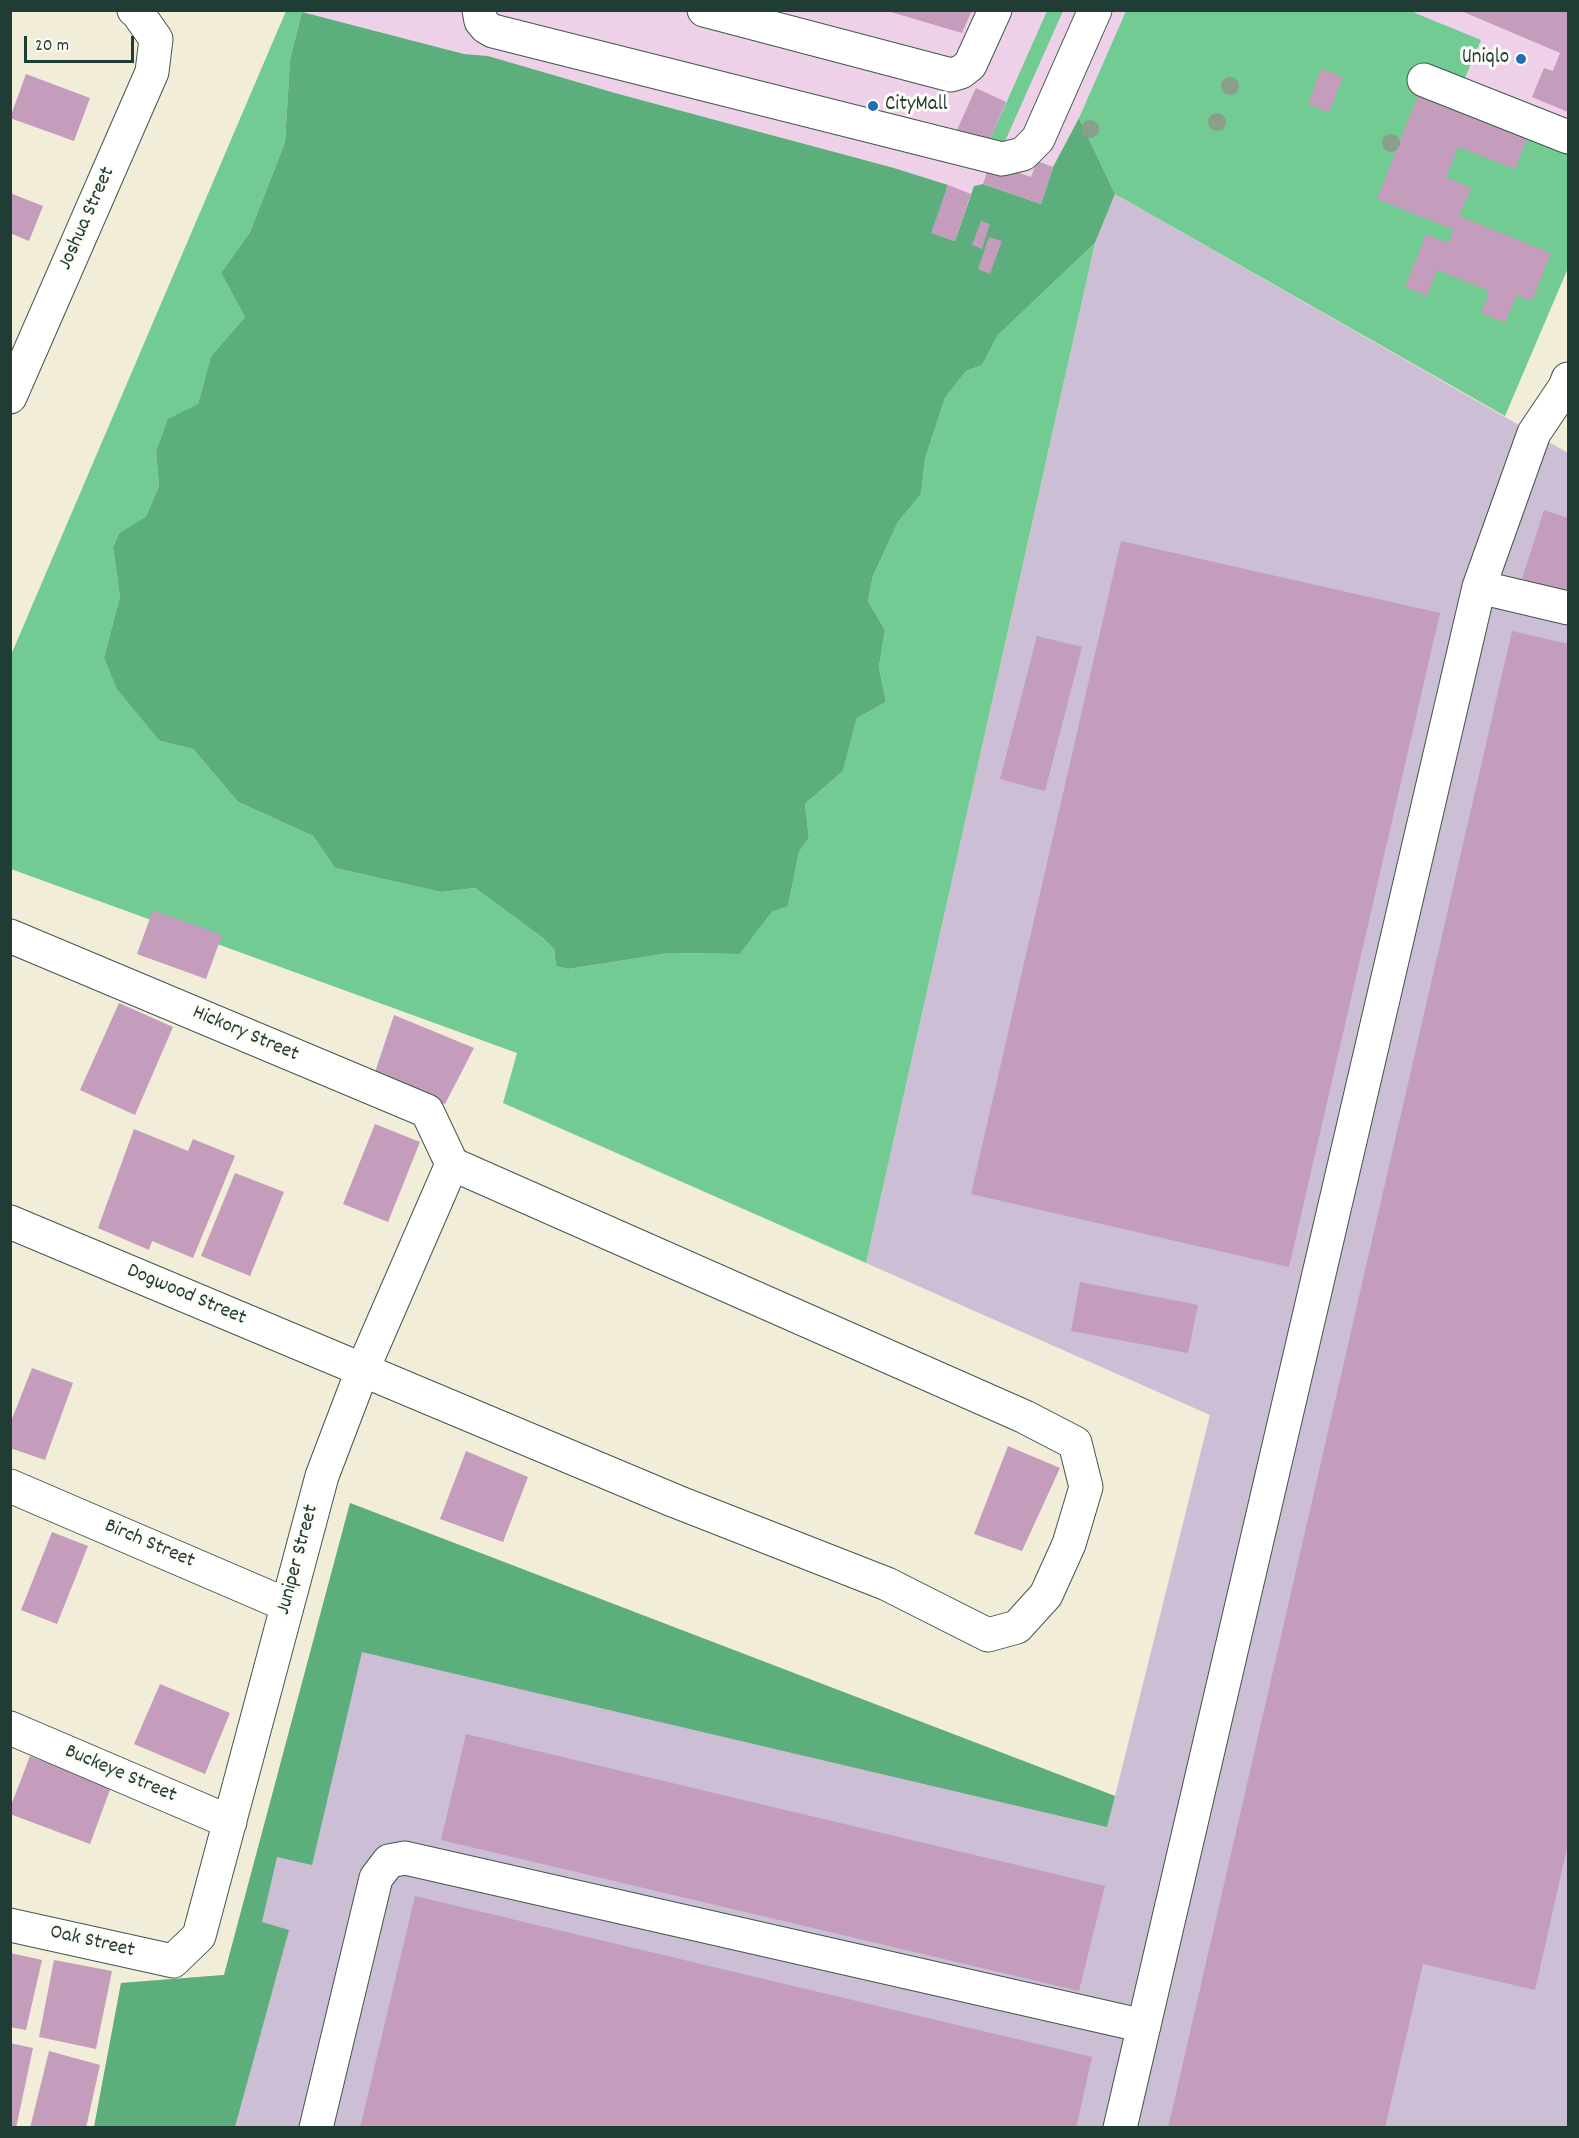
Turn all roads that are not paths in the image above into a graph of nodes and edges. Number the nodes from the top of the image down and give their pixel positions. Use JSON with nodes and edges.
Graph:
{"nodes":[{"id":1,"x":134,"y":10,"type":"edge"},
{"id":2,"x":479,"y":10,"type":"edge"},
{"id":3,"x":704,"y":10,"type":"edge"},
{"id":4,"x":995,"y":10,"type":"edge"},
{"id":5,"x":1095,"y":10,"type":"edge"},
{"id":6,"x":1424,"y":80,"type":"dead end"},
{"id":7,"x":1569,"y":137,"type":"edge"},
{"id":8,"x":1567,"y":385,"type":"edge"},
{"id":9,"x":10,"y":397,"type":"edge"},
{"id":10,"x":1479,"y":587,"type":"junction"},
{"id":11,"x":1569,"y":608,"type":"edge"},
{"id":12,"x":10,"y":936,"type":"edge"},
{"id":13,"x":452,"y":1164,"type":"junction"},
{"id":14,"x":10,"y":1222,"type":"edge"},
{"id":15,"x":362,"y":1371,"type":"junction"},
{"id":16,"x":10,"y":1486,"type":"edge"},
{"id":17,"x":287,"y":1605,"type":"junction"},
{"id":18,"x":10,"y":1728,"type":"edge"},
{"id":19,"x":230,"y":1822,"type":"junction"},
{"id":20,"x":10,"y":1924,"type":"edge"},
{"id":21,"x":172,"y":1961,"type":"joint"},
{"id":22,"x":1144,"y":2026,"type":"junction"},
{"id":23,"x":316,"y":2127,"type":"edge"},
{"id":24,"x":1120,"y":2127,"type":"edge"}],
"edges":[{"from":1,"to":9,"type":"street","name":"Joshua Street"},
{"from":2,"to":5,"type":"street"},
{"from":3,"to":4,"type":"street"},
{"from":6,"to":7,"type":"street"},
{"from":8,"to":10,"type":"street"},
{"from":10,"to":11,"type":"street"},
{"from":10,"to":22,"type":"street"},
{"from":12,"to":13,"type":"street","name":"Hickory Street"},
{"from":13,"to":15,"type":"street","name":"Juniper Street"},
{"from":13,"to":15,"type":"street","name":"Dogwood Street"},
{"from":14,"to":15,"type":"street","name":"Dogwood Street"},
{"from":15,"to":17,"type":"street","name":"Juniper Street"},
{"from":16,"to":17,"type":"street","name":"Birch Street"},
{"from":17,"to":19,"type":"street","name":"Juniper Street"},
{"from":18,"to":19,"type":"street","name":"Buckeye Street"},
{"from":19,"to":21,"type":"street","name":"Juniper Street"},
{"from":20,"to":21,"type":"street","name":"Oak Street"},
{"from":22,"to":23,"type":"street"},
{"from":22,"to":24,"type":"street"}]}
